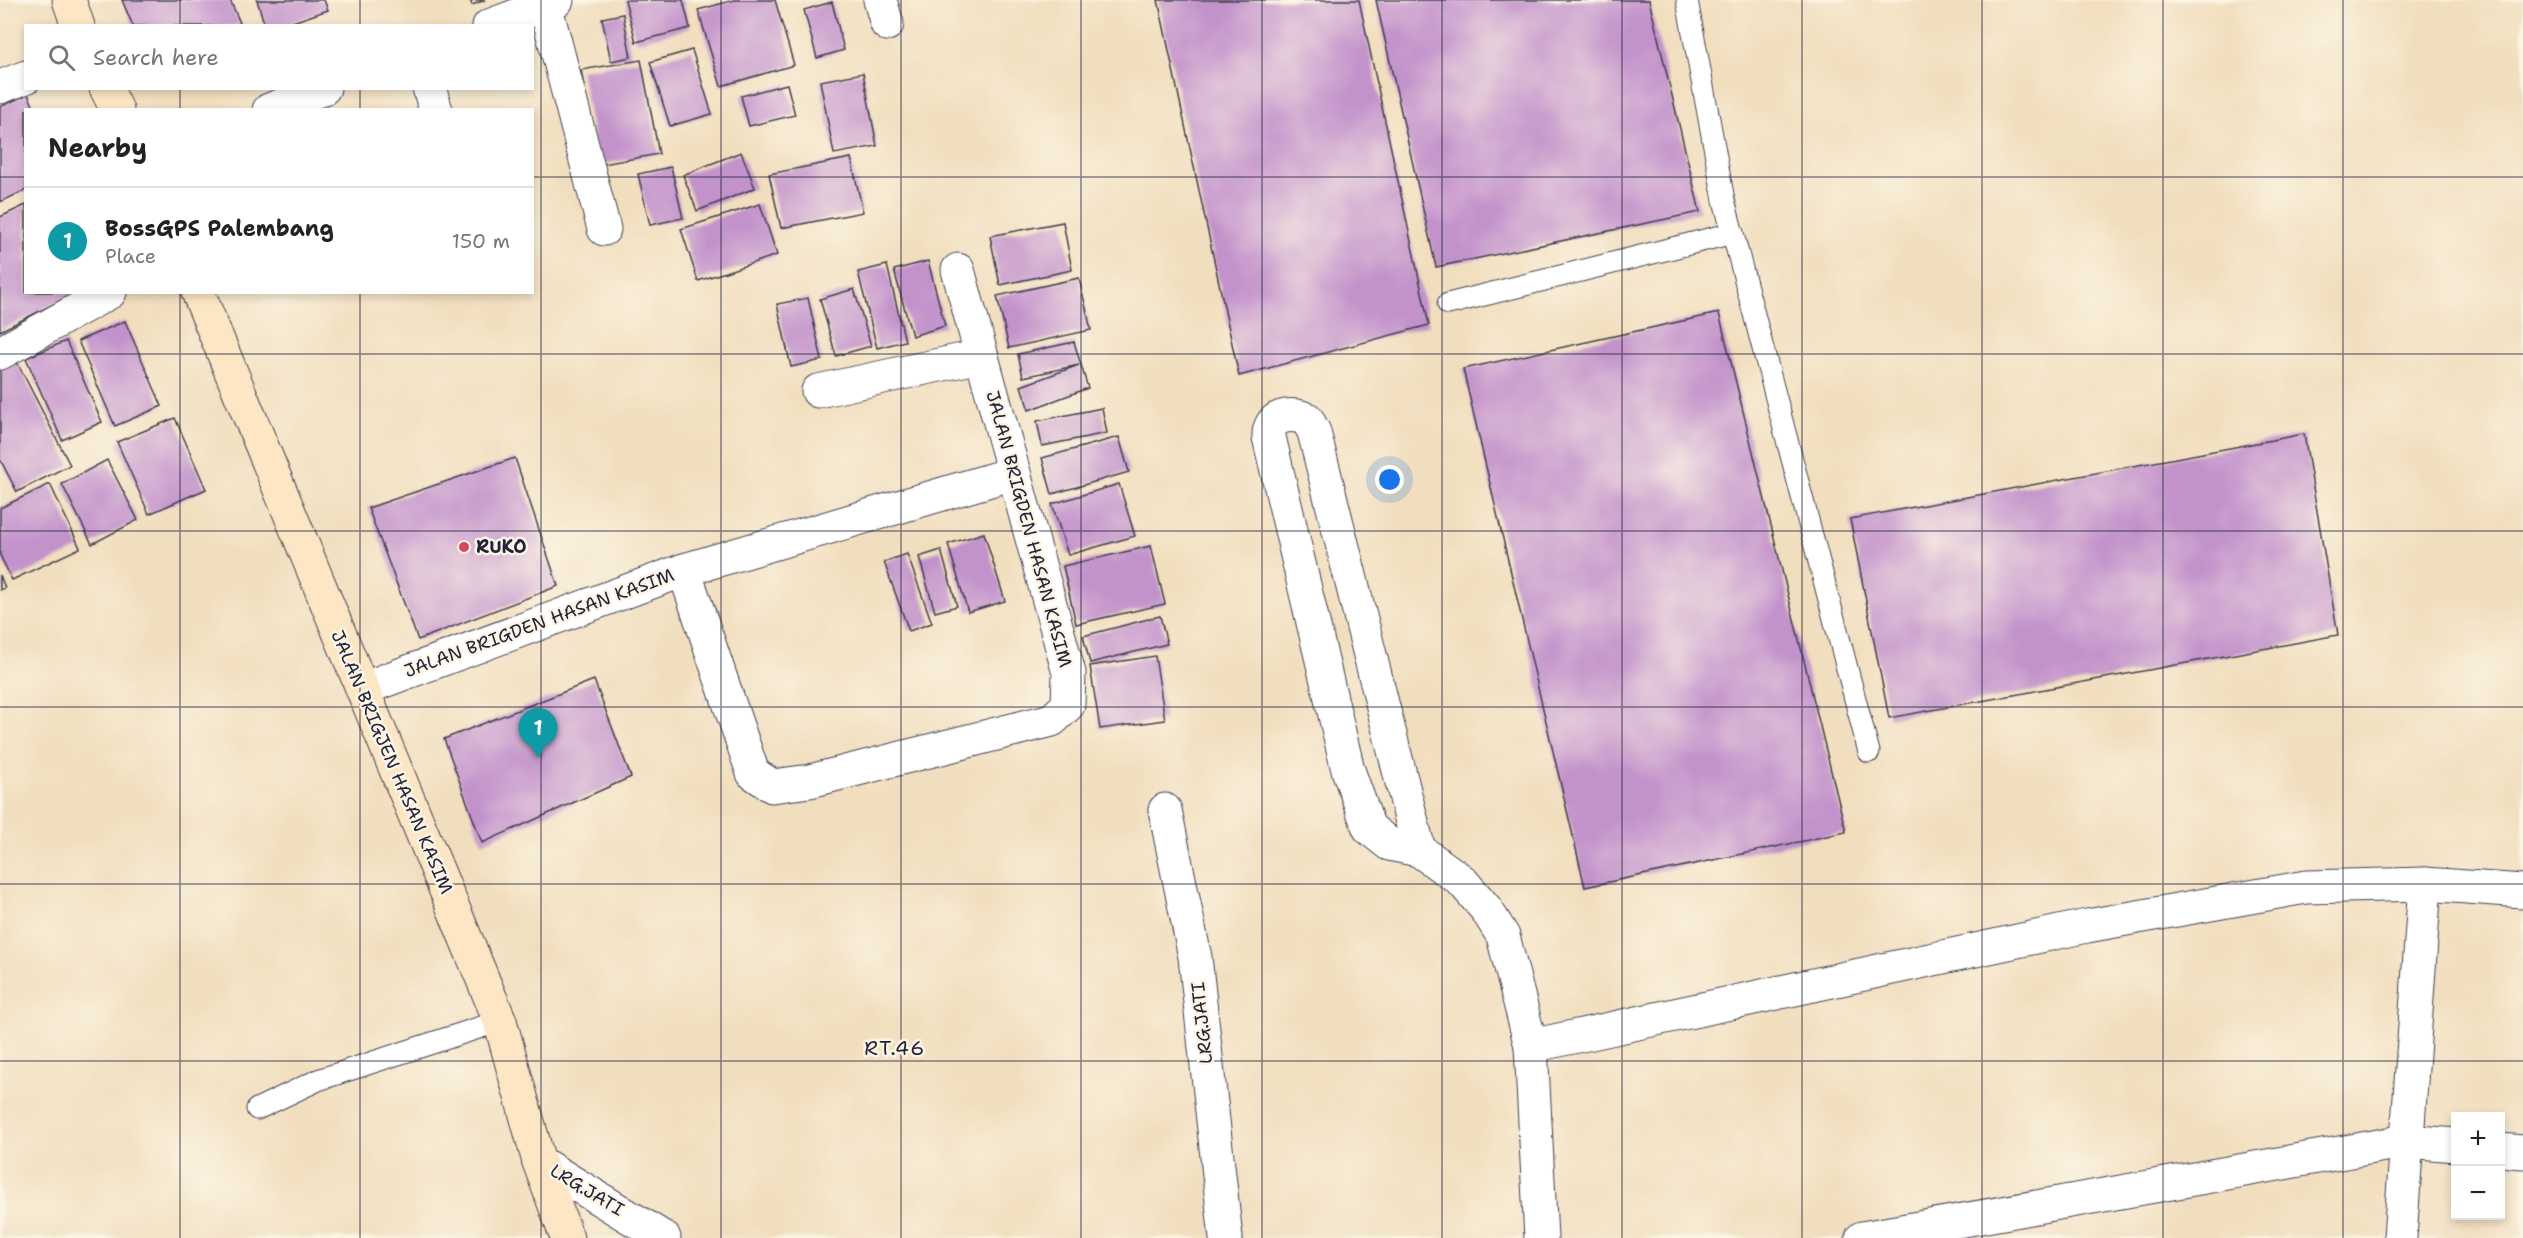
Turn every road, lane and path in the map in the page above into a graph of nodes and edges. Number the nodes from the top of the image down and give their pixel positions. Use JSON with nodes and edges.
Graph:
{"nodes":[{"id":1,"x":69,"y":0,"type":"edge"},
{"id":2,"x":1687,"y":0,"type":"edge"},
{"id":3,"x":551,"y":2,"type":"edge"},
{"id":4,"x":77,"y":24,"type":"edge"},
{"id":5,"x":494,"y":24,"type":"edge"},
{"id":6,"x":24,"y":78,"type":"edge"},
{"id":7,"x":0,"y":87,"type":"edge"},
{"id":8,"x":107,"y":90,"type":"edge"},
{"id":9,"x":319,"y":90,"type":"edge"},
{"id":10,"x":430,"y":90,"type":"edge"},
{"id":11,"x":116,"y":108,"type":"edge"},
{"id":12,"x":274,"y":108,"type":"edge"},
{"id":13,"x":435,"y":108,"type":"edge"},
{"id":14,"x":604,"y":229,"type":"dead end"},
{"id":15,"x":1733,"y":233,"type":"junction"},
{"id":16,"x":958,"y":270,"type":"dead end"},
{"id":17,"x":106,"y":294,"type":"edge"},
{"id":18,"x":199,"y":294,"type":"edge"},
{"id":19,"x":1448,"y":304,"type":"dead end"},
{"id":20,"x":977,"y":343,"type":"junction"},
{"id":21,"x":0,"y":353,"type":"edge"},
{"id":22,"x":818,"y":391,"type":"dead end"},
{"id":23,"x":1014,"y":473,"type":"junction"},
{"id":24,"x":684,"y":570,"type":"junction"},
{"id":25,"x":1371,"y":658,"type":"junction"},
{"id":26,"x":1324,"y":668,"type":"junction"},
{"id":27,"x":362,"y":689,"type":"junction"},
{"id":28,"x":1869,"y":752,"type":"dead end"},
{"id":29,"x":1166,"y":810,"type":"dead end"},
{"id":30,"x":1419,"y":850,"type":"junction"},
{"id":31,"x":2426,"y":884,"type":"junction"},
{"id":32,"x":2523,"y":891,"type":"edge"},
{"id":33,"x":500,"y":1021,"type":"junction"},
{"id":34,"x":1531,"y":1046,"type":"junction"},
{"id":35,"x":257,"y":1109,"type":"dead end"},
{"id":36,"x":2407,"y":1141,"type":"junction"},
{"id":37,"x":2451,"y":1145,"type":"edge"},
{"id":38,"x":2505,"y":1150,"type":"edge"},
{"id":39,"x":2523,"y":1152,"type":"edge"},
{"id":40,"x":539,"y":1162,"type":"junction"},
{"id":41,"x":567,"y":1238,"type":"edge"},
{"id":42,"x":664,"y":1238,"type":"edge"},
{"id":43,"x":1226,"y":1238,"type":"edge"},
{"id":44,"x":1542,"y":1238,"type":"edge"},
{"id":45,"x":1863,"y":1238,"type":"edge"},
{"id":46,"x":2400,"y":1238,"type":"edge"}],
"edges":[{"from":1,"to":4,"type":"street"},
{"from":2,"to":15,"type":"lane"},
{"from":3,"to":5,"type":"street"},
{"from":3,"to":14,"type":"street"},
{"from":6,"to":7,"type":"street"},
{"from":8,"to":11,"type":"street"},
{"from":9,"to":12,"type":"street"},
{"from":10,"to":13,"type":"street"},
{"from":15,"to":19,"type":"lane"},
{"from":15,"to":28,"type":"lane"},
{"from":16,"to":20,"type":"street","name":"JALAN BRIGDEN HASAN KASIM"},
{"from":17,"to":21,"type":"street"},
{"from":18,"to":27,"type":"street","name":"JALAN BRIGJEN HASAN KASIM"},
{"from":20,"to":22,"type":"street"},
{"from":20,"to":23,"type":"street","name":"JALAN BRIGDEN HASAN KASIM"},
{"from":23,"to":24,"type":"street"},
{"from":23,"to":24,"type":"street","name":"JALAN BRIGDEN HASAN KASIM"},
{"from":24,"to":27,"type":"street","name":"JALAN BRIGDEN HASAN KASIM"},
{"from":25,"to":26,"type":"street"},
{"from":25,"to":26,"type":"street"},
{"from":25,"to":30,"type":"street"},
{"from":26,"to":30,"type":"street"},
{"from":27,"to":33,"type":"street","name":"JALAN BRIGJEN HASAN KASIM"},
{"from":29,"to":43,"type":"street","name":"LRG.JATI"},
{"from":30,"to":34,"type":"street"},
{"from":31,"to":32,"type":"street"},
{"from":31,"to":34,"type":"street"},
{"from":31,"to":36,"type":"street"},
{"from":33,"to":35,"type":"lane"},
{"from":33,"to":40,"type":"street","name":"JALAN BRIGJEN HASAN KASIM"},
{"from":34,"to":44,"type":"street"},
{"from":36,"to":37,"type":"street"},
{"from":36,"to":45,"type":"street"},
{"from":36,"to":46,"type":"street"},
{"from":38,"to":39,"type":"street"},
{"from":40,"to":41,"type":"street","name":"JALAN BRIGJEN HASAN KASIM"},
{"from":40,"to":42,"type":"street","name":"LRG.JATI"}]}
